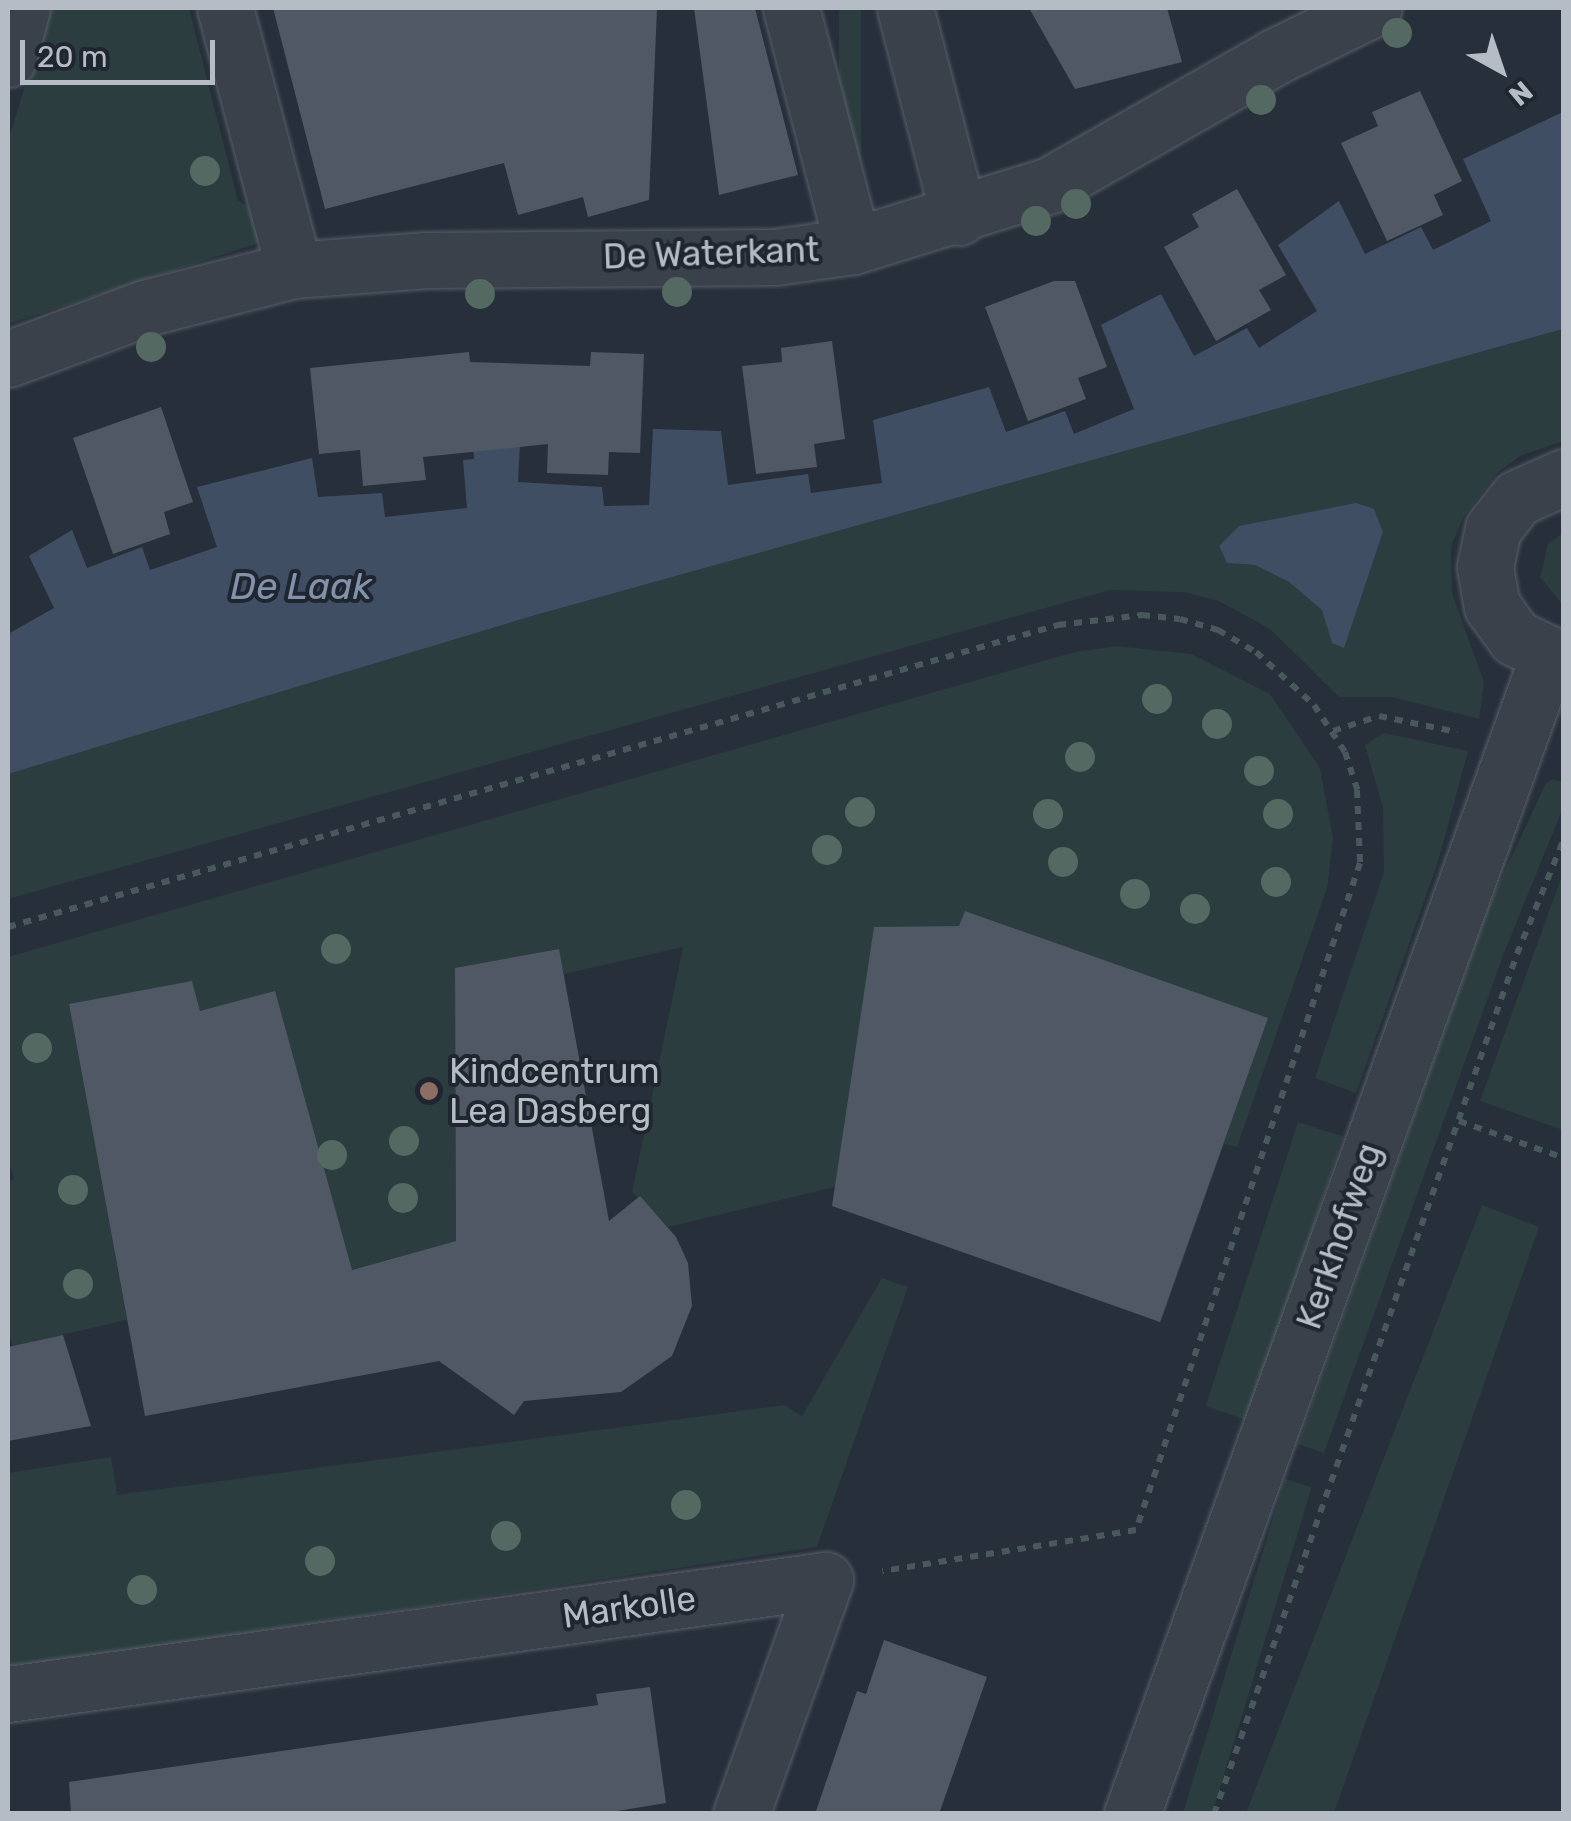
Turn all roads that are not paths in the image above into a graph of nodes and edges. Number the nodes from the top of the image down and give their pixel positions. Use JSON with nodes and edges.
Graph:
{"nodes":[{"id":1,"x":22,"y":8,"type":"edge"},
{"id":2,"x":225,"y":8,"type":"edge"},
{"id":3,"x":791,"y":8,"type":"edge"},
{"id":4,"x":905,"y":8,"type":"edge"},
{"id":5,"x":1374,"y":8,"type":"edge"},
{"id":6,"x":8,"y":60,"type":"edge"},
{"id":7,"x":959,"y":218,"type":"junction"},
{"id":8,"x":853,"y":246,"type":"junction"},
{"id":9,"x":294,"y":270,"type":"junction"},
{"id":10,"x":8,"y":359,"type":"edge"},
{"id":11,"x":1564,"y":476,"type":"edge"},
{"id":12,"x":1556,"y":659,"type":"edge"},
{"id":13,"x":8,"y":1694,"type":"edge"},
{"id":14,"x":741,"y":1814,"type":"edge"},
{"id":15,"x":1132,"y":1814,"type":"edge"}],
"edges":[{"from":1,"to":6,"type":"street"},
{"from":2,"to":9,"type":"street"},
{"from":3,"to":8,"type":"street"},
{"from":4,"to":7,"type":"street"},
{"from":5,"to":7,"type":"street","name":"De Waterkant"},
{"from":7,"to":8,"type":"street","name":"De Waterkant"},
{"from":8,"to":9,"type":"street","name":"De Waterkant"},
{"from":9,"to":10,"type":"street","name":"De Waterkant"},
{"from":11,"to":12,"type":"street"},
{"from":12,"to":15,"type":"street","name":"Kerkhofweg"},
{"from":13,"to":14,"type":"street","name":"Markolle"}]}
